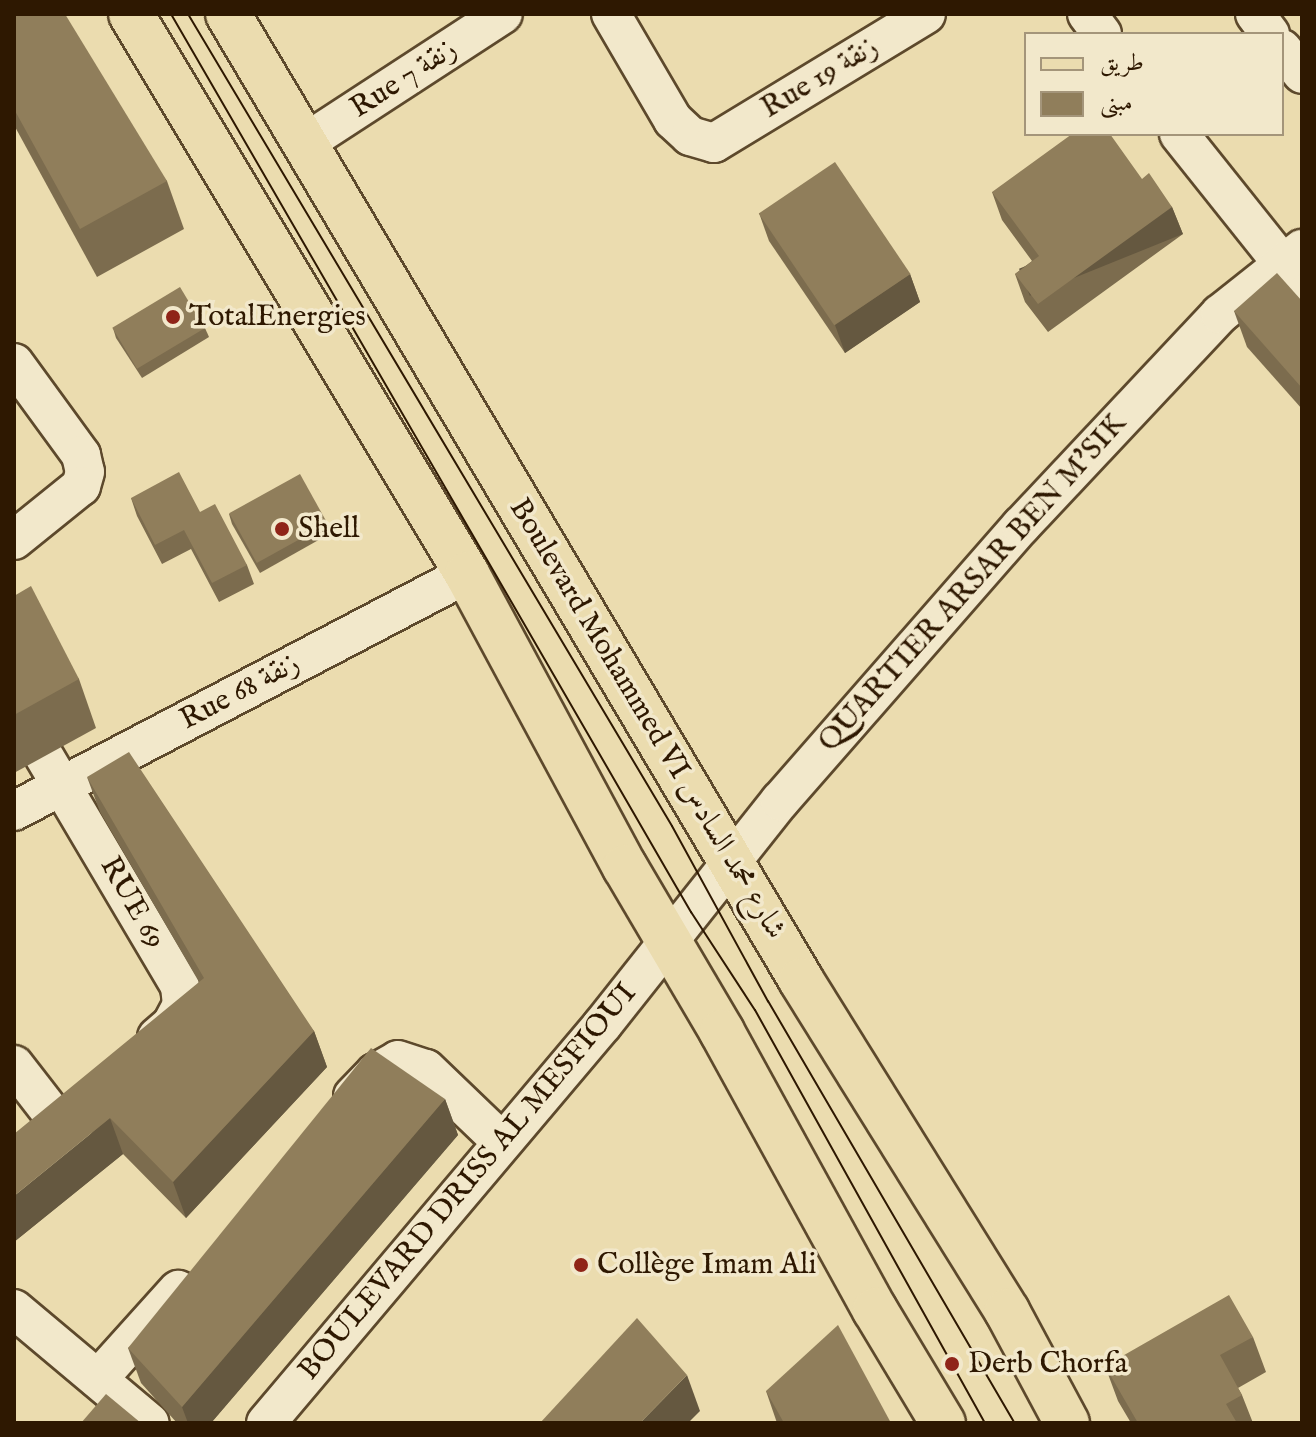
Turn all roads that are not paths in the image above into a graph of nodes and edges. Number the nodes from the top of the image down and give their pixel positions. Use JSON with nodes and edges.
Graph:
{"nodes":[{"id":1,"x":131,"y":14,"type":"edge"},
{"id":2,"x":228,"y":14,"type":"edge"},
{"id":3,"x":503,"y":14,"type":"edge"},
{"id":4,"x":611,"y":14,"type":"edge"},
{"id":5,"x":926,"y":14,"type":"edge"},
{"id":6,"x":1087,"y":14,"type":"edge"},
{"id":7,"x":1255,"y":14,"type":"edge"},
{"id":8,"x":1100,"y":32,"type":"edge"},
{"id":9,"x":1268,"y":32,"type":"edge"},
{"id":10,"x":1284,"y":52,"type":"edge"},
{"id":11,"x":1302,"y":74,"type":"edge"},
{"id":12,"x":1181,"y":136,"type":"edge"},
{"id":13,"x":305,"y":143,"type":"junction"},
{"id":14,"x":1295,"y":268,"type":"edge"},
{"id":15,"x":14,"y":363,"type":"edge"},
{"id":16,"x":14,"y":540,"type":"edge"},
{"id":17,"x":467,"y":574,"type":"junction"},
{"id":18,"x":54,"y":770,"type":"junction"},
{"id":19,"x":14,"y":811,"type":"edge"},
{"id":20,"x":732,"y":862,"type":"junction"},
{"id":21,"x":669,"y":941,"type":"junction"},
{"id":22,"x":127,"y":1063,"type":"edge"},
{"id":23,"x":14,"y":1065,"type":"edge"},
{"id":24,"x":332,"y":1120,"type":"edge"},
{"id":25,"x":59,"y":1122,"type":"edge"},
{"id":26,"x":502,"y":1142,"type":"junction"},
{"id":27,"x":204,"y":1261,"type":"edge"},
{"id":28,"x":14,"y":1309,"type":"edge"},
{"id":29,"x":98,"y":1379,"type":"junction"},
{"id":30,"x":150,"y":1423,"type":"edge"},
{"id":31,"x":266,"y":1423,"type":"edge"},
{"id":32,"x":943,"y":1423,"type":"edge"},
{"id":33,"x":1067,"y":1423,"type":"edge"}],
"edges":[{"from":1,"to":17,"type":"main road"},
{"from":2,"to":13,"type":"main road","name":"Boulevard Mohammed VI شارع محمد السادس"},
{"from":3,"to":13,"type":"street","name":"Rue 7 زنقة"},
{"from":4,"to":5,"type":"street","name":"Rue 19 زنقة"},
{"from":6,"to":8,"type":"street"},
{"from":7,"to":9,"type":"street"},
{"from":10,"to":11,"type":"street"},
{"from":12,"to":14,"type":"street"},
{"from":13,"to":20,"type":"main road","name":"Boulevard Mohammed VI شارع محمد السادس"},
{"from":14,"to":20,"type":"street","name":"QUARTIER ARSAR BEN M'SIK"},
{"from":15,"to":16,"type":"street"},
{"from":17,"to":18,"type":"street","name":"Rue 68 زنقة"},
{"from":17,"to":21,"type":"main road"},
{"from":18,"to":19,"type":"street","name":"Rue 68 زنقة"},
{"from":18,"to":22,"type":"street","name":"RUE 69"},
{"from":20,"to":21,"type":"street","name":"QUARTIER ARSAR BEN M'SIK"},
{"from":20,"to":33,"type":"main road","name":"Boulevard Mohammed VI شارع محمد السادس"},
{"from":21,"to":26,"type":"street","name":"BOULEVARD DRISS AL MESFIOUI"},
{"from":21,"to":32,"type":"main road"},
{"from":23,"to":25,"type":"street"},
{"from":24,"to":26,"type":"street"},
{"from":26,"to":31,"type":"street","name":"BOULEVARD DRISS AL MESFIOUI"},
{"from":27,"to":29,"type":"street"},
{"from":28,"to":29,"type":"street"},
{"from":29,"to":30,"type":"street"}]}
